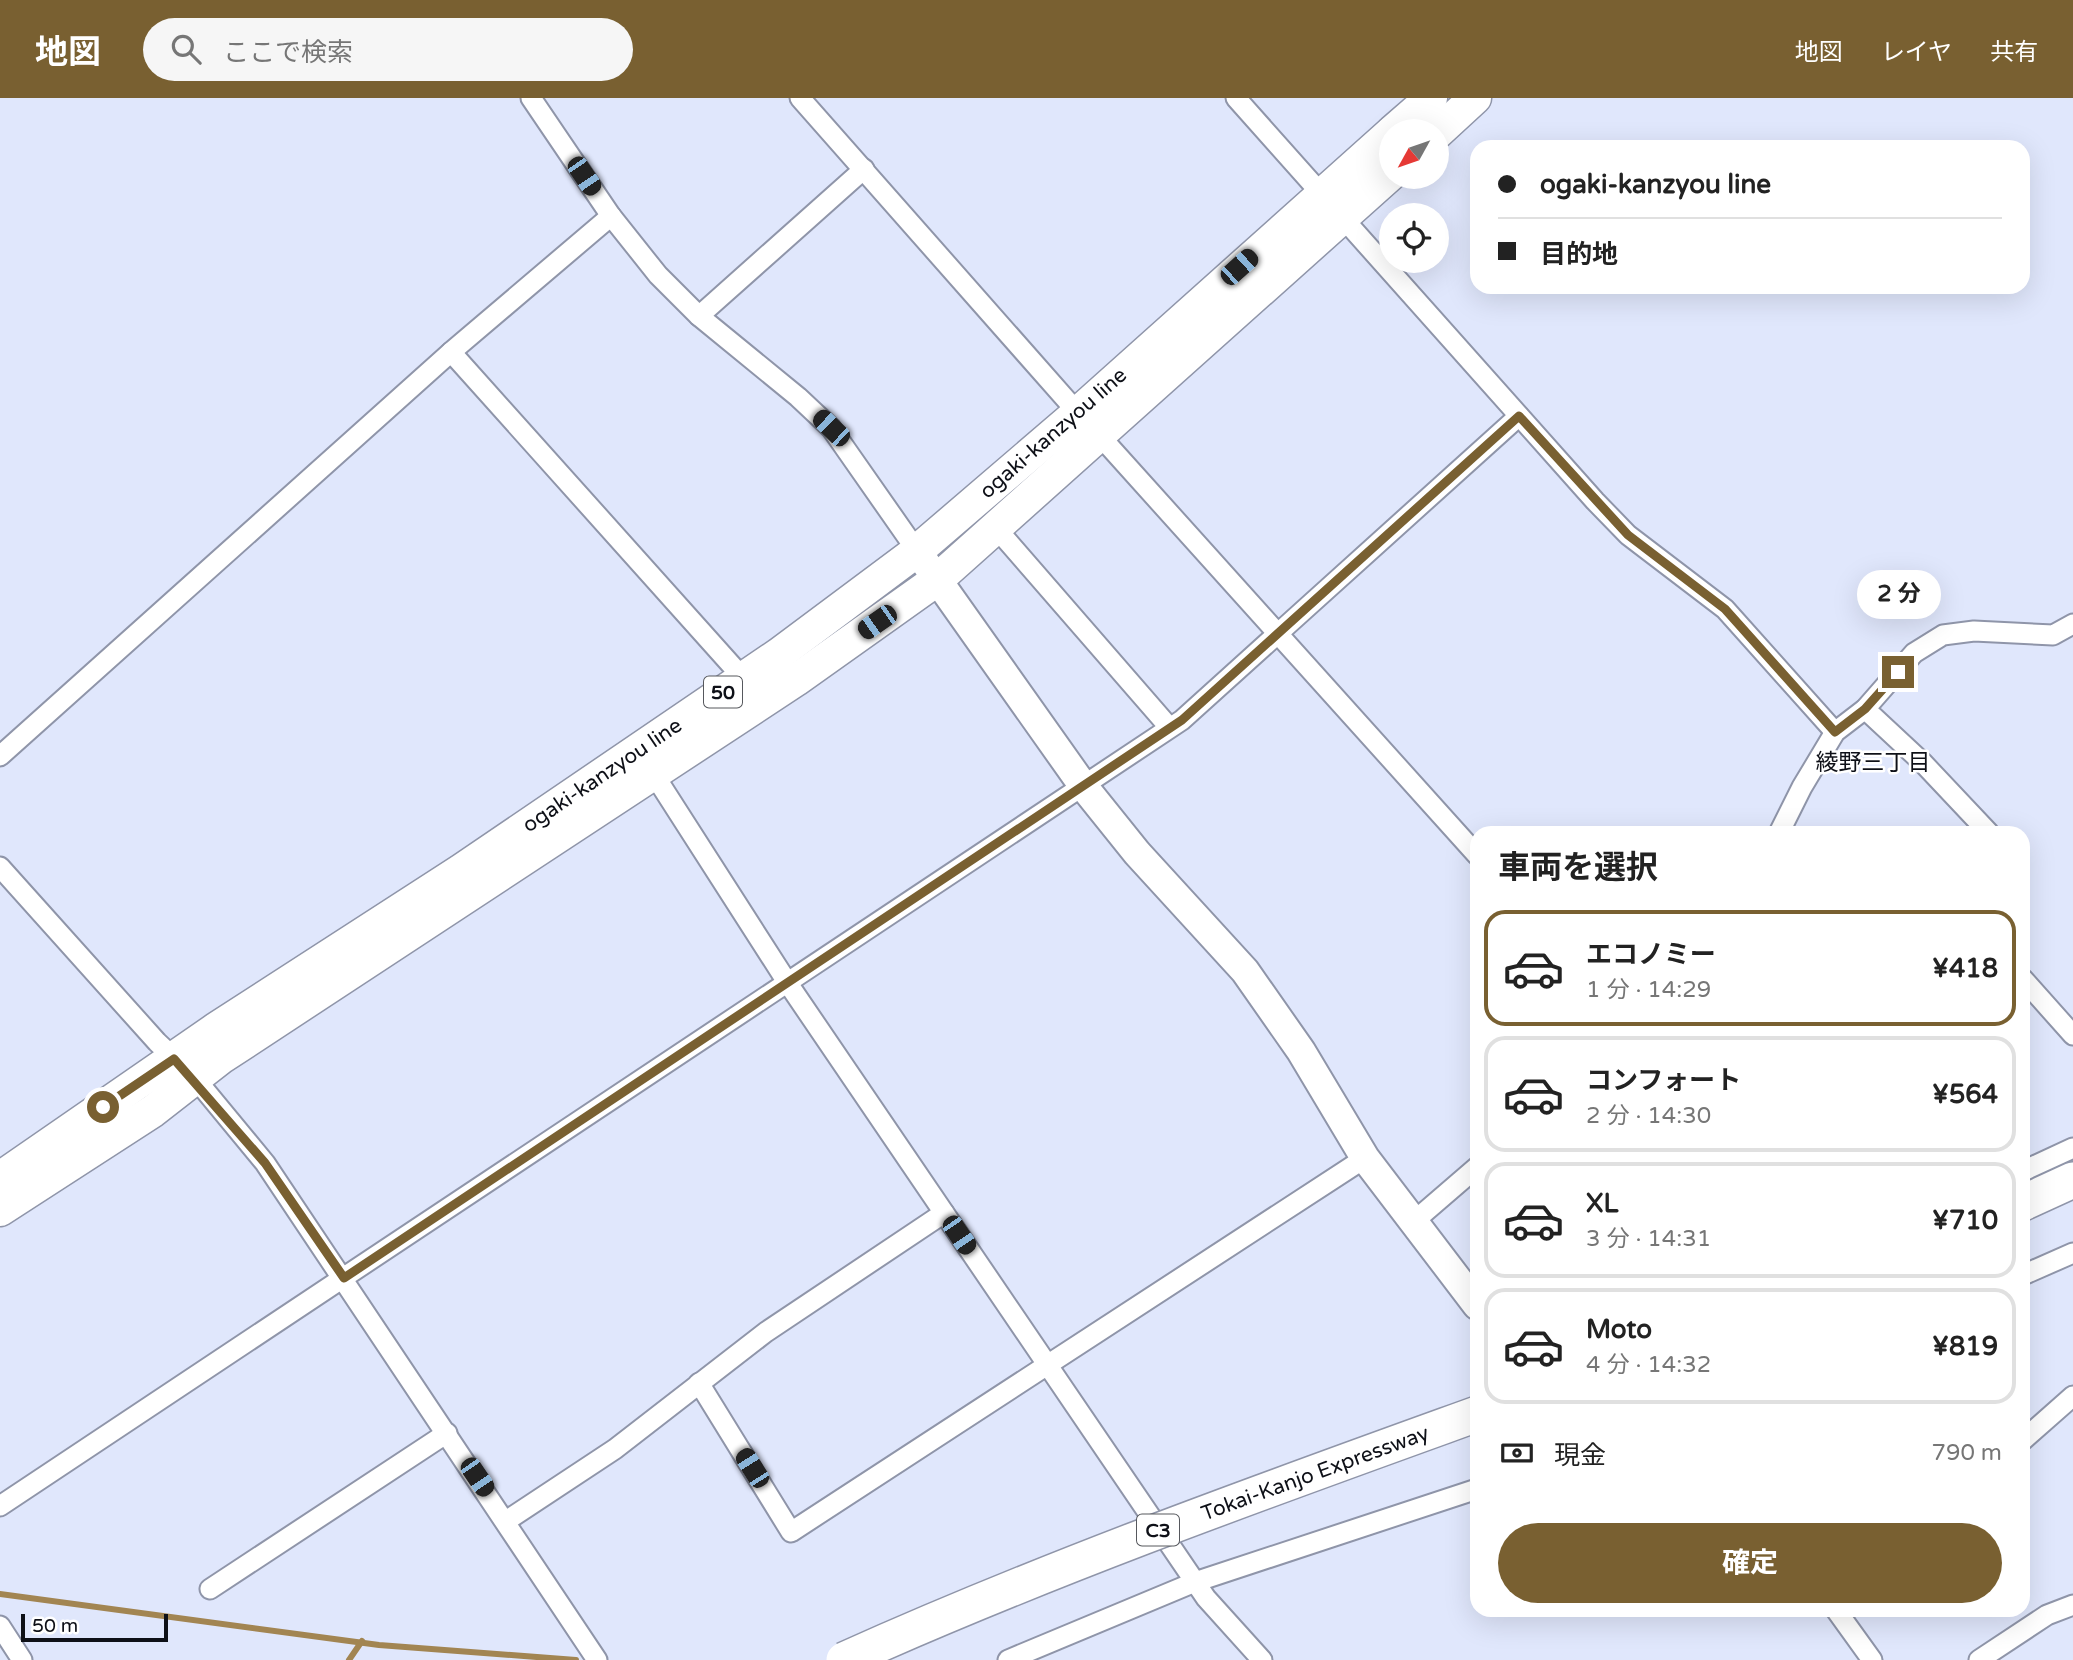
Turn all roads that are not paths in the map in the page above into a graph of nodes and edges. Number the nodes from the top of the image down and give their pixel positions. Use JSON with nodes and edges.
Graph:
{"nodes":[{"id":1,"x":531,"y":98,"type":"edge"},
{"id":2,"x":800,"y":98,"type":"edge"},
{"id":3,"x":1236,"y":98,"type":"edge"},
{"id":4,"x":1431,"y":98,"type":"edge"},
{"id":5,"x":1475,"y":98,"type":"edge"},
{"id":6,"x":1407,"y":119,"type":"edge"},
{"id":7,"x":1449,"y":122,"type":"edge"},
{"id":8,"x":1379,"y":143,"type":"edge"},
{"id":9,"x":864,"y":170,"type":"junction"},
{"id":10,"x":1379,"y":185,"type":"edge"},
{"id":11,"x":1320,"y":194,"type":"junction"},
{"id":12,"x":611,"y":215,"type":"junction"},
{"id":13,"x":1344,"y":218,"type":"junction"},
{"id":14,"x":699,"y":316,"type":"junction"},
{"id":15,"x":451,"y":352,"type":"junction"},
{"id":16,"x":1078,"y":413,"type":"junction"},
{"id":17,"x":1519,"y":416,"type":"junction"},
{"id":18,"x":1100,"y":436,"type":"junction"},
{"id":19,"x":996,"y":528,"type":"junction"},
{"id":20,"x":918,"y":551,"type":"junction"},
{"id":21,"x":938,"y":579,"type":"junction"},
{"id":22,"x":2073,"y":624,"type":"edge"},
{"id":23,"x":1278,"y":632,"type":"junction"},
{"id":24,"x":743,"y":678,"type":"junction"},
{"id":25,"x":1865,"y":709,"type":"junction"},
{"id":26,"x":1169,"y":727,"type":"junction"},
{"id":27,"x":1835,"y":732,"type":"junction"},
{"id":28,"x":0,"y":756,"type":"edge"},
{"id":29,"x":653,"y":773,"type":"junction"},
{"id":30,"x":1084,"y":787,"type":"junction"},
{"id":31,"x":1782,"y":826,"type":"edge"},
{"id":32,"x":1982,"y":826,"type":"edge"},
{"id":33,"x":1470,"y":847,"type":"edge"},
{"id":34,"x":0,"y":867,"type":"edge"},
{"id":35,"x":787,"y":982,"type":"junction"},
{"id":36,"x":2030,"y":987,"type":"edge"},
{"id":37,"x":2073,"y":1035,"type":"edge"},
{"id":38,"x":184,"y":1068,"type":"junction"},
{"id":39,"x":2073,"y":1148,"type":"edge"},
{"id":40,"x":1364,"y":1158,"type":"junction"},
{"id":41,"x":2030,"y":1168,"type":"edge"},
{"id":42,"x":1470,"y":1173,"type":"edge"},
{"id":43,"x":0,"y":1178,"type":"edge"},
{"id":44,"x":2073,"y":1180,"type":"edge"},
{"id":45,"x":2030,"y":1200,"type":"edge"},
{"id":46,"x":0,"y":1210,"type":"edge"},
{"id":47,"x":944,"y":1213,"type":"junction"},
{"id":48,"x":1412,"y":1223,"type":"junction"},
{"id":49,"x":2073,"y":1253,"type":"edge"},
{"id":50,"x":2030,"y":1272,"type":"edge"},
{"id":51,"x":344,"y":1278,"type":"junction"},
{"id":52,"x":1470,"y":1296,"type":"edge"},
{"id":53,"x":1048,"y":1365,"type":"junction"},
{"id":54,"x":699,"y":1383,"type":"junction"},
{"id":55,"x":2073,"y":1396,"type":"edge"},
{"id":56,"x":1470,"y":1417,"type":"edge"},
{"id":57,"x":447,"y":1433,"type":"junction"},
{"id":58,"x":2030,"y":1434,"type":"edge"},
{"id":59,"x":1470,"y":1491,"type":"edge"},
{"id":60,"x":0,"y":1506,"type":"edge"},
{"id":61,"x":506,"y":1521,"type":"junction"},
{"id":62,"x":1195,"y":1582,"type":"junction"},
{"id":63,"x":210,"y":1589,"type":"dead end"},
{"id":64,"x":2073,"y":1605,"type":"edge"},
{"id":65,"x":1841,"y":1617,"type":"edge"},
{"id":66,"x":0,"y":1626,"type":"edge"},
{"id":67,"x":22,"y":1660,"type":"edge"},
{"id":68,"x":597,"y":1660,"type":"edge"},
{"id":69,"x":844,"y":1660,"type":"edge"},
{"id":70,"x":1008,"y":1660,"type":"edge"},
{"id":71,"x":1262,"y":1660,"type":"edge"},
{"id":72,"x":1872,"y":1660,"type":"edge"},
{"id":73,"x":1979,"y":1660,"type":"edge"}],
"edges":[{"from":1,"to":12,"type":"street"},
{"from":2,"to":9,"type":"street"},
{"from":3,"to":11,"type":"street"},
{"from":4,"to":6,"type":"main road","name":"ogaki-kanzyou line","number":"50"},
{"from":5,"to":7,"type":"main road"},
{"from":8,"to":11,"type":"main road","name":"ogaki-kanzyou line","number":"50"},
{"from":9,"to":14,"type":"street"},
{"from":9,"to":16,"type":"street"},
{"from":10,"to":13,"type":"main road","name":"ogaki-kanzyou line","number":"50"},
{"from":11,"to":13,"type":"street"},
{"from":11,"to":16,"type":"main road","name":"ogaki-kanzyou line","number":"50"},
{"from":12,"to":14,"type":"street"},
{"from":12,"to":15,"type":"street"},
{"from":13,"to":17,"type":"street"},
{"from":13,"to":18,"type":"main road","name":"ogaki-kanzyou line","number":"50"},
{"from":14,"to":20,"type":"street"},
{"from":15,"to":24,"type":"street"},
{"from":15,"to":28,"type":"street"},
{"from":16,"to":20,"type":"main road","name":"ogaki-kanzyou line","number":"50"},
{"from":17,"to":23,"type":"street"},
{"from":17,"to":27,"type":"street"},
{"from":18,"to":19,"type":"main road","name":"ogaki-kanzyou line","number":"50"},
{"from":18,"to":23,"type":"street"},
{"from":19,"to":21,"type":"main road","name":"ogaki-kanzyou line","number":"50"},
{"from":19,"to":26,"type":"street"},
{"from":20,"to":21,"type":"street"},
{"from":20,"to":24,"type":"main road","name":"ogaki-kanzyou line","number":"50"},
{"from":21,"to":29,"type":"main road","name":"ogaki-kanzyou line","number":"50"},
{"from":21,"to":30,"type":"street"},
{"from":22,"to":25,"type":"street"},
{"from":23,"to":26,"type":"street"},
{"from":23,"to":33,"type":"street"},
{"from":24,"to":38,"type":"main road","name":"ogaki-kanzyou line","number":"50"},
{"from":25,"to":27,"type":"street"},
{"from":25,"to":32,"type":"street"},
{"from":26,"to":30,"type":"street"},
{"from":27,"to":31,"type":"street"},
{"from":29,"to":35,"type":"street"},
{"from":29,"to":38,"type":"main road","name":"ogaki-kanzyou line","number":"50"},
{"from":30,"to":35,"type":"street"},
{"from":30,"to":40,"type":"street"},
{"from":34,"to":38,"type":"street"},
{"from":35,"to":47,"type":"street"},
{"from":35,"to":51,"type":"street"},
{"from":36,"to":37,"type":"street"},
{"from":38,"to":43,"type":"main road","name":"ogaki-kanzyou line","number":"50"},
{"from":38,"to":46,"type":"main road","name":"ogaki-kanzyou line","number":"50"},
{"from":38,"to":51,"type":"street"},
{"from":39,"to":41,"type":"street"},
{"from":40,"to":48,"type":"street"},
{"from":40,"to":53,"type":"street"},
{"from":42,"to":48,"type":"street"},
{"from":44,"to":45,"type":"highway"},
{"from":47,"to":53,"type":"street"},
{"from":47,"to":54,"type":"street"},
{"from":48,"to":52,"type":"street"},
{"from":49,"to":50,"type":"street"},
{"from":51,"to":57,"type":"street"},
{"from":51,"to":60,"type":"street"},
{"from":53,"to":54,"type":"street"},
{"from":53,"to":62,"type":"street"},
{"from":54,"to":61,"type":"street"},
{"from":55,"to":58,"type":"street"},
{"from":56,"to":69,"type":"highway","name":"Tokai-Kanjo Expressway","number":"C3","bridge":true},
{"from":57,"to":61,"type":"street"},
{"from":57,"to":63,"type":"street"},
{"from":59,"to":62,"type":"street"},
{"from":61,"to":68,"type":"street"},
{"from":62,"to":70,"type":"street"},
{"from":62,"to":71,"type":"street"},
{"from":64,"to":73,"type":"street"},
{"from":65,"to":72,"type":"street"},
{"from":66,"to":67,"type":"street"}]}
